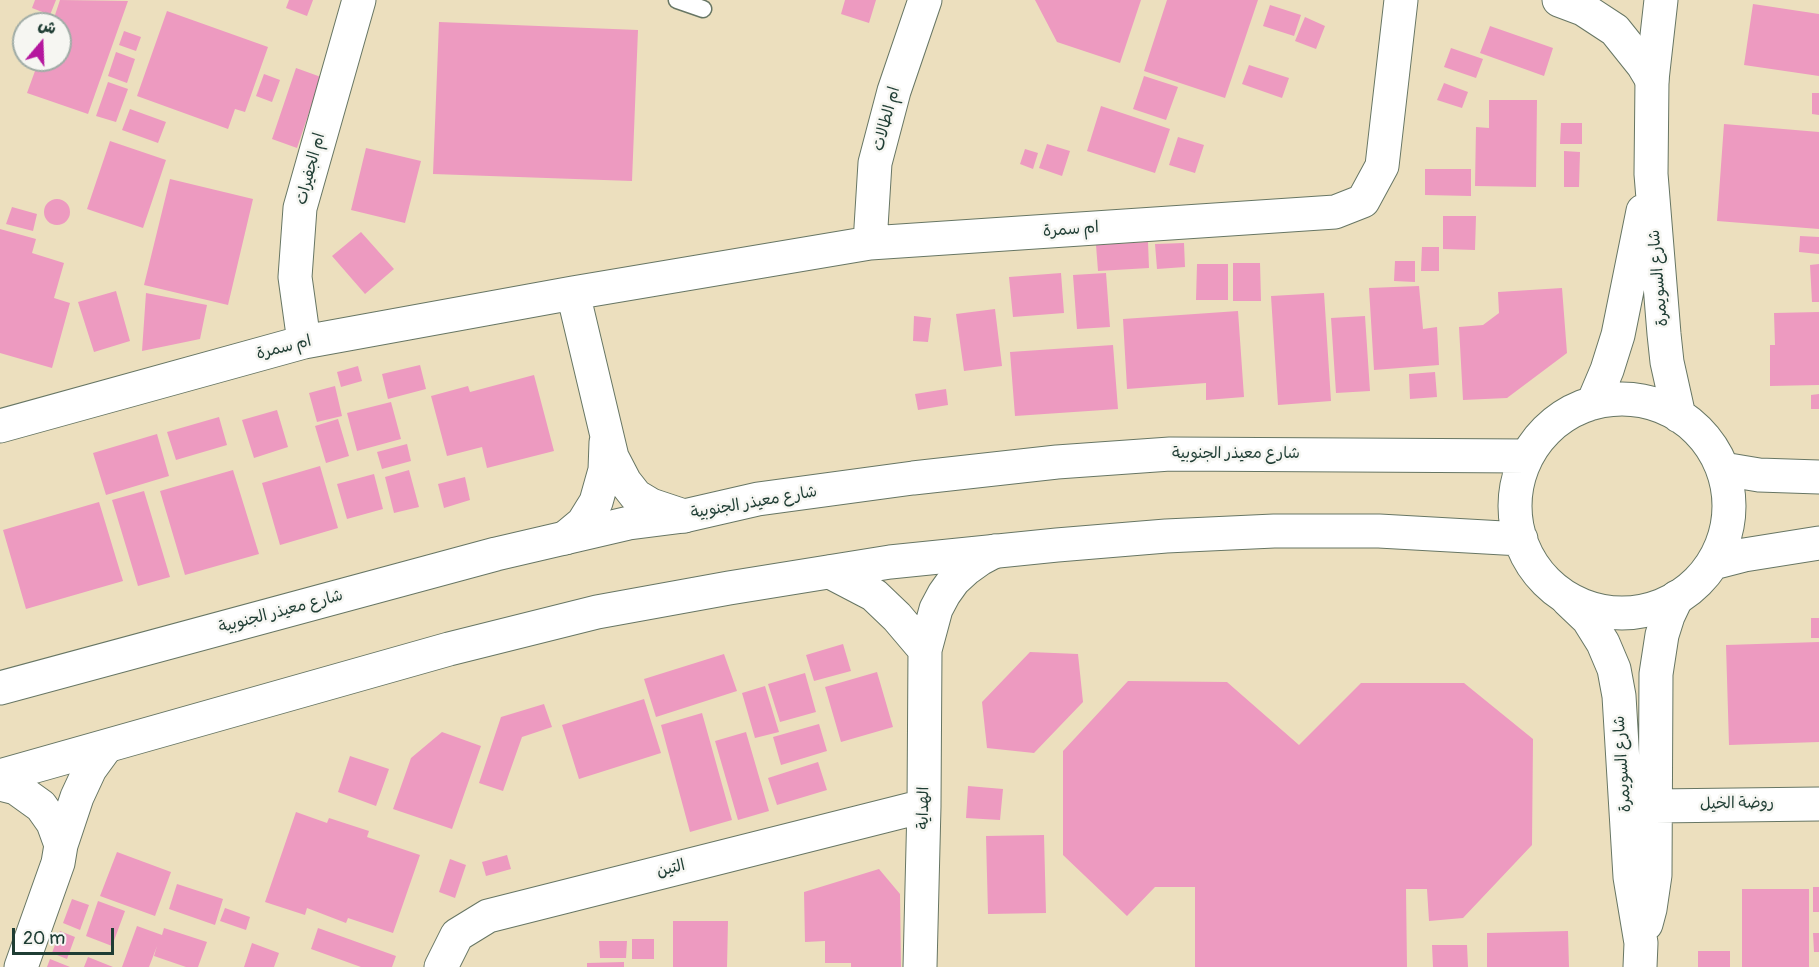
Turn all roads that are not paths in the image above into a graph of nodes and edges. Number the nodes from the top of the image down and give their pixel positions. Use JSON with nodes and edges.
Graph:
{"nodes":[{"id":1,"x":359,"y":0,"type":"edge"},
{"id":2,"x":677,"y":0,"type":"edge"},
{"id":3,"x":925,"y":0,"type":"edge"},
{"id":4,"x":1401,"y":0,"type":"edge"},
{"id":5,"x":1559,"y":0,"type":"edge"},
{"id":6,"x":1661,"y":0,"type":"edge"},
{"id":7,"x":703,"y":9,"type":"dead end"},
{"id":8,"x":1652,"y":80,"type":"junction"},
{"id":9,"x":1651,"y":174,"type":"junction"},
{"id":10,"x":870,"y":243,"type":"junction"},
{"id":11,"x":573,"y":293,"type":"junction"},
{"id":12,"x":304,"y":342,"type":"junction"},
{"id":13,"x":1593,"y":403,"type":"junction"},
{"id":14,"x":1678,"y":416,"type":"junction"},
{"id":15,"x":0,"y":426,"type":"edge"},
{"id":16,"x":606,"y":437,"type":"junction"},
{"id":17,"x":1527,"y":456,"type":"junction"},
{"id":18,"x":1723,"y":469,"type":"junction"},
{"id":19,"x":1819,"y":477,"type":"edge"},
{"id":20,"x":684,"y":516,"type":"junction"},
{"id":21,"x":565,"y":538,"type":"junction"},
{"id":22,"x":1521,"y":539,"type":"junction"},
{"id":23,"x":1819,"y":543,"type":"edge"},
{"id":24,"x":995,"y":551,"type":"junction"},
{"id":25,"x":1713,"y":563,"type":"junction"},
{"id":26,"x":830,"y":572,"type":"junction"},
{"id":27,"x":1677,"y":597,"type":"junction"},
{"id":28,"x":1568,"y":600,"type":"junction"},
{"id":29,"x":925,"y":650,"type":"junction"},
{"id":30,"x":0,"y":688,"type":"edge"},
{"id":31,"x":106,"y":747,"type":"junction"},
{"id":32,"x":0,"y":776,"type":"edge"},
{"id":33,"x":0,"y":784,"type":"edge"},
{"id":34,"x":1819,"y":804,"type":"edge"},
{"id":35,"x":924,"y":806,"type":"junction"},
{"id":36,"x":1655,"y":806,"type":"junction"},
{"id":37,"x":61,"y":845,"type":"junction"},
{"id":38,"x":1641,"y":955,"type":"edge"},
{"id":39,"x":21,"y":967,"type":"edge"},
{"id":40,"x":441,"y":967,"type":"edge"},
{"id":41,"x":920,"y":967,"type":"edge"}],
"edges":[{"from":1,"to":12,"type":"street","name":"ام الجفيرات"},
{"from":2,"to":7,"type":"lane"},
{"from":3,"to":10,"type":"street","name":"ام الطالات"},
{"from":4,"to":10,"type":"street","name":"ام سمرة"},
{"from":5,"to":8,"type":"street"},
{"from":6,"to":8,"type":"street","name":"شارع السويمرة"},
{"from":8,"to":9,"type":"street","name":"شارع السويمرة"},
{"from":9,"to":13,"type":"street","name":"شارع السويمرة"},
{"from":9,"to":14,"type":"street","name":"شارع السويمرة"},
{"from":10,"to":11,"type":"street","name":"ام سمرة"},
{"from":11,"to":12,"type":"street","name":"ام سمرة"},
{"from":11,"to":16,"type":"street"},
{"from":12,"to":15,"type":"street","name":"ام سمرة"},
{"from":13,"to":14,"type":"street"},
{"from":13,"to":17,"type":"street"},
{"from":14,"to":18,"type":"street"},
{"from":16,"to":20,"type":"street"},
{"from":16,"to":21,"type":"street"},
{"from":17,"to":20,"type":"street","name":"شارع معيذر الجنوبية"},
{"from":17,"to":22,"type":"street"},
{"from":18,"to":19,"type":"street"},
{"from":18,"to":25,"type":"street"},
{"from":20,"to":21,"type":"street","name":"شارع معيذر الجنوبية"},
{"from":21,"to":30,"type":"street","name":"شارع معيذر الجنوبية"},
{"from":22,"to":24,"type":"street"},
{"from":22,"to":28,"type":"street"},
{"from":23,"to":25,"type":"street"},
{"from":24,"to":26,"type":"street"},
{"from":24,"to":29,"type":"street","name":"الهداية"},
{"from":25,"to":27,"type":"street"},
{"from":26,"to":29,"type":"street"},
{"from":26,"to":31,"type":"street"},
{"from":27,"to":28,"type":"street"},
{"from":27,"to":36,"type":"street","name":"شارع السويمرة"},
{"from":28,"to":38,"type":"street","name":"شارع السويمرة"},
{"from":29,"to":35,"type":"street","name":"الهداية"},
{"from":31,"to":32,"type":"street"},
{"from":31,"to":37,"type":"street"},
{"from":33,"to":37,"type":"street"},
{"from":34,"to":36,"type":"street","name":"روضة الخيل"},
{"from":35,"to":40,"type":"street","name":"التين"},
{"from":35,"to":41,"type":"street","name":"الهداية"},
{"from":36,"to":38,"type":"street","name":"شارع السويمرة"},
{"from":37,"to":39,"type":"street"}]}
